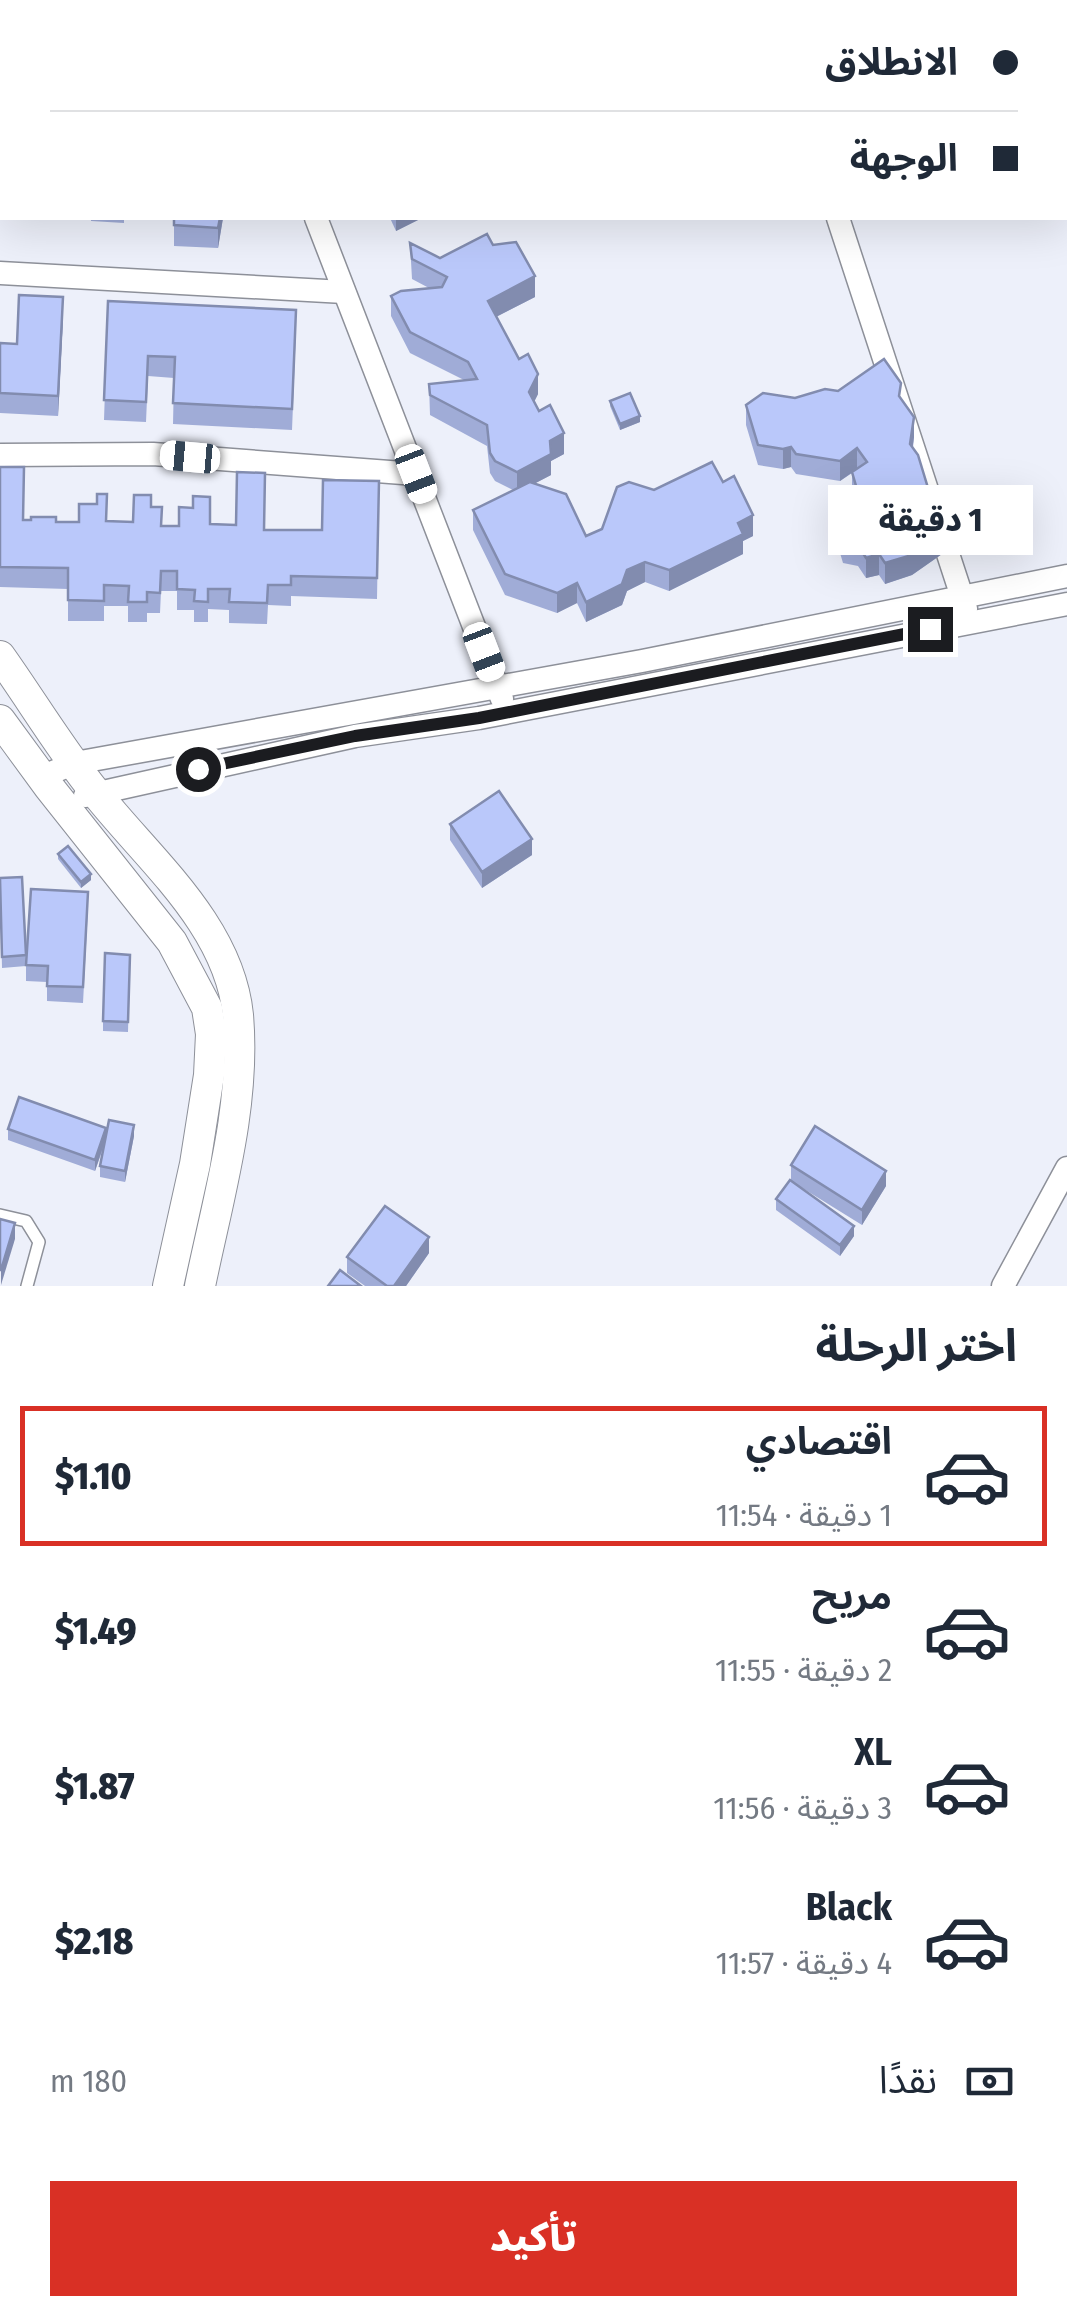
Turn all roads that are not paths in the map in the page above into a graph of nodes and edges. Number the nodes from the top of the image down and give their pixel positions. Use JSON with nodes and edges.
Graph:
{"nodes":[{"id":1,"x":317,"y":220,"type":"edge"},
{"id":2,"x":839,"y":220,"type":"edge"},
{"id":3,"x":0,"y":273,"type":"edge"},
{"id":4,"x":344,"y":292,"type":"junction"},
{"id":5,"x":0,"y":454,"type":"edge"},
{"id":6,"x":416,"y":474,"type":"junction"},
{"id":7,"x":1067,"y":576,"type":"edge"},
{"id":8,"x":964,"y":596,"type":"junction"},
{"id":9,"x":1067,"y":604,"type":"edge"},
{"id":10,"x":968,"y":622,"type":"junction"},
{"id":11,"x":0,"y":656,"type":"edge"},
{"id":12,"x":498,"y":687,"type":"junction"},
{"id":13,"x":506,"y":713,"type":"junction"},
{"id":14,"x":0,"y":720,"type":"edge"},
{"id":15,"x":74,"y":763,"type":"junction"},
{"id":16,"x":42,"y":777,"type":"junction"},
{"id":17,"x":94,"y":792,"type":"junction"},
{"id":18,"x":63,"y":805,"type":"junction"},
{"id":19,"x":1065,"y":1176,"type":"edge"},
{"id":20,"x":0,"y":1215,"type":"edge"},
{"id":21,"x":28,"y":1286,"type":"edge"},
{"id":22,"x":168,"y":1286,"type":"edge"},
{"id":23,"x":200,"y":1286,"type":"edge"},
{"id":24,"x":1004,"y":1286,"type":"edge"}],
"edges":[{"from":1,"to":4,"type":"street"},
{"from":2,"to":8,"type":"street"},
{"from":3,"to":4,"type":"street"},
{"from":4,"to":6,"type":"street"},
{"from":5,"to":6,"type":"street"},
{"from":6,"to":12,"type":"street"},
{"from":7,"to":8,"type":"street"},
{"from":8,"to":10,"type":"street"},
{"from":8,"to":12,"type":"street"},
{"from":9,"to":10,"type":"street"},
{"from":10,"to":13,"type":"street"},
{"from":11,"to":15,"type":"main road"},
{"from":12,"to":13,"type":"street"},
{"from":12,"to":15,"type":"street"},
{"from":13,"to":17,"type":"street"},
{"from":14,"to":16,"type":"main road"},
{"from":15,"to":16,"type":"street"},
{"from":15,"to":17,"type":"main road"},
{"from":16,"to":18,"type":"main road"},
{"from":17,"to":18,"type":"street"},
{"from":17,"to":23,"type":"main road"},
{"from":18,"to":22,"type":"main road"},
{"from":19,"to":24,"type":"street"},
{"from":20,"to":21,"type":"lane"}]}
